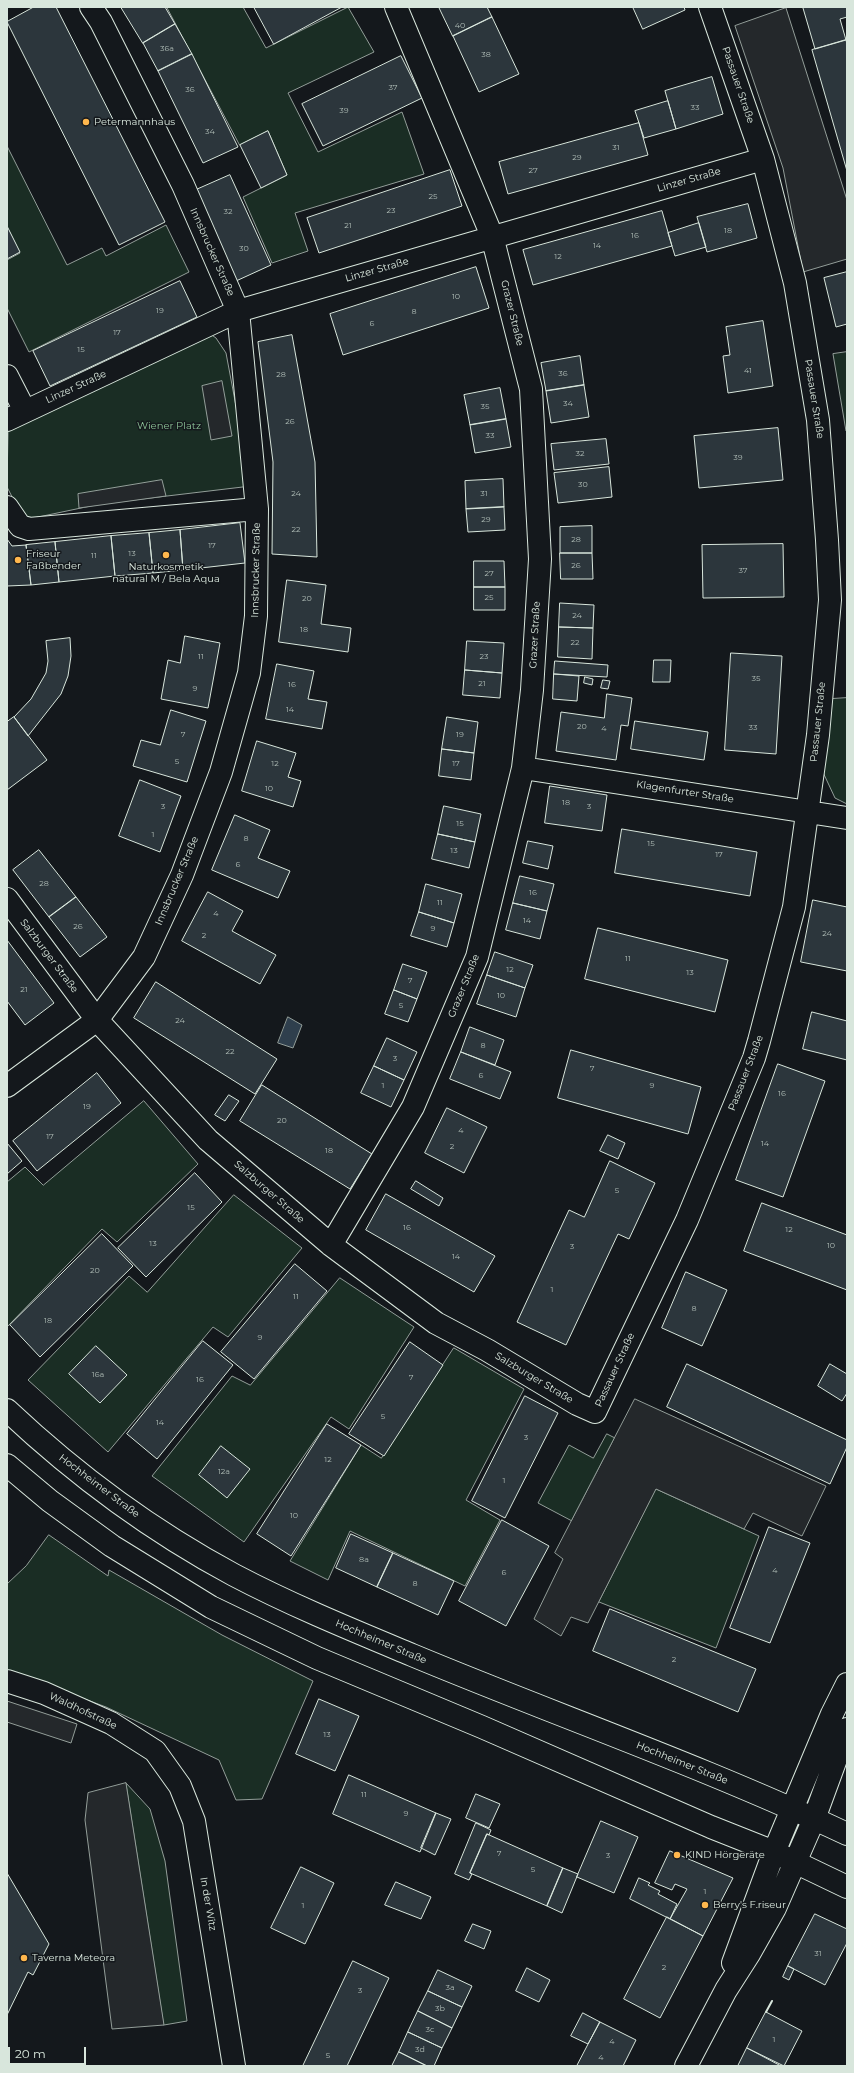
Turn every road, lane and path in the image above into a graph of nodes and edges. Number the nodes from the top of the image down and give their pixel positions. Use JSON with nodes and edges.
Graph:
{"nodes":[{"id":1,"x":92,"y":7,"type":"edge"},
{"id":2,"x":396,"y":7,"type":"edge"},
{"id":3,"x":710,"y":7,"type":"edge"},
{"id":4,"x":763,"y":160,"type":"junction"},
{"id":5,"x":492,"y":236,"type":"junction"},
{"id":6,"x":238,"y":311,"type":"junction"},
{"id":7,"x":7,"y":376,"type":"edge"},
{"id":8,"x":16,"y":415,"type":"edge"},
{"id":9,"x":7,"y":507,"type":"edge"},
{"id":10,"x":257,"y":509,"type":"junction"},
{"id":11,"x":523,"y":768,"type":"junction"},
{"id":12,"x":807,"y":811,"type":"junction"},
{"id":13,"x":847,"y":818,"type":"edge"},
{"id":14,"x":7,"y":899,"type":"edge"},
{"id":15,"x":97,"y":1020,"type":"junction"},
{"id":16,"x":7,"y":1086,"type":"edge"},
{"id":17,"x":331,"y":1245,"type":"junction"},
{"id":18,"x":7,"y":1410,"type":"edge"},
{"id":19,"x":595,"y":1412,"type":"joint"},
{"id":20,"x":7,"y":1464,"type":"edge"},
{"id":21,"x":7,"y":1680,"type":"edge"},
{"id":22,"x":847,"y":1684,"type":"edge"},
{"id":23,"x":847,"y":1730,"type":"edge"},
{"id":24,"x":155,"y":1751,"type":"joint"},
{"id":25,"x":793,"y":1808,"type":"junction"},
{"id":26,"x":814,"y":1818,"type":"junction"},
{"id":27,"x":847,"y":1834,"type":"edge"},
{"id":28,"x":774,"y":1852,"type":"junction"},
{"id":29,"x":795,"y":1862,"type":"junction"},
{"id":30,"x":847,"y":1887,"type":"edge"},
{"id":31,"x":726,"y":1990,"type":"junction"},
{"id":32,"x":234,"y":2066,"type":"edge"},
{"id":33,"x":686,"y":2066,"type":"edge"}],
"edges":[{"from":1,"to":6,"type":"street","name":"Innsbrucker Straße"},
{"from":2,"to":5,"type":"street","name":"Grazer Straße"},
{"from":3,"to":4,"type":"street","name":"Passauer Straße"},
{"from":4,"to":5,"type":"street","name":"Linzer Straße"},
{"from":4,"to":12,"type":"street","name":"Passauer Straße"},
{"from":5,"to":6,"type":"street","name":"Linzer Straße"},
{"from":5,"to":11,"type":"street","name":"Grazer Straße"},
{"from":6,"to":8,"type":"street","name":"Linzer Straße"},
{"from":6,"to":10,"type":"street","name":"Innsbrucker Straße"},
{"from":7,"to":8,"type":"street"},
{"from":9,"to":10,"type":"street"},
{"from":10,"to":15,"type":"street","name":"Innsbrucker Straße"},
{"from":11,"to":12,"type":"street","name":"Klagenfurter Straße"},
{"from":11,"to":17,"type":"street","name":"Grazer Straße"},
{"from":12,"to":13,"type":"street","name":"Klagenfurter Straße"},
{"from":12,"to":19,"type":"street","name":"Passauer Straße"},
{"from":14,"to":15,"type":"street","name":"Salzburger Straße"},
{"from":15,"to":16,"type":"street","name":"Innsbrucker Straße"},
{"from":15,"to":17,"type":"street","name":"Salzburger Straße"},
{"from":17,"to":19,"type":"street","name":"Salzburger Straße"},
{"from":18,"to":25,"type":"street","name":"Hochheimer Straße"},
{"from":20,"to":28,"type":"street"},
{"from":21,"to":24,"type":"street","name":"Waldhofstraße"},
{"from":22,"to":25,"type":"street"},
{"from":23,"to":26,"type":"street"},
{"from":24,"to":32,"type":"street","name":"In der Witz"},
{"from":25,"to":26,"type":"street","name":"Hochheimer Straße"},
{"from":25,"to":28,"type":"street"},
{"from":26,"to":27,"type":"street","name":"Hochheimer Straße"},
{"from":26,"to":29,"type":"street"},
{"from":28,"to":29,"type":"street"},
{"from":28,"to":31,"type":"street"},
{"from":29,"to":30,"type":"street"},
{"from":29,"to":31,"type":"street"},
{"from":31,"to":33,"type":"street"}]}
